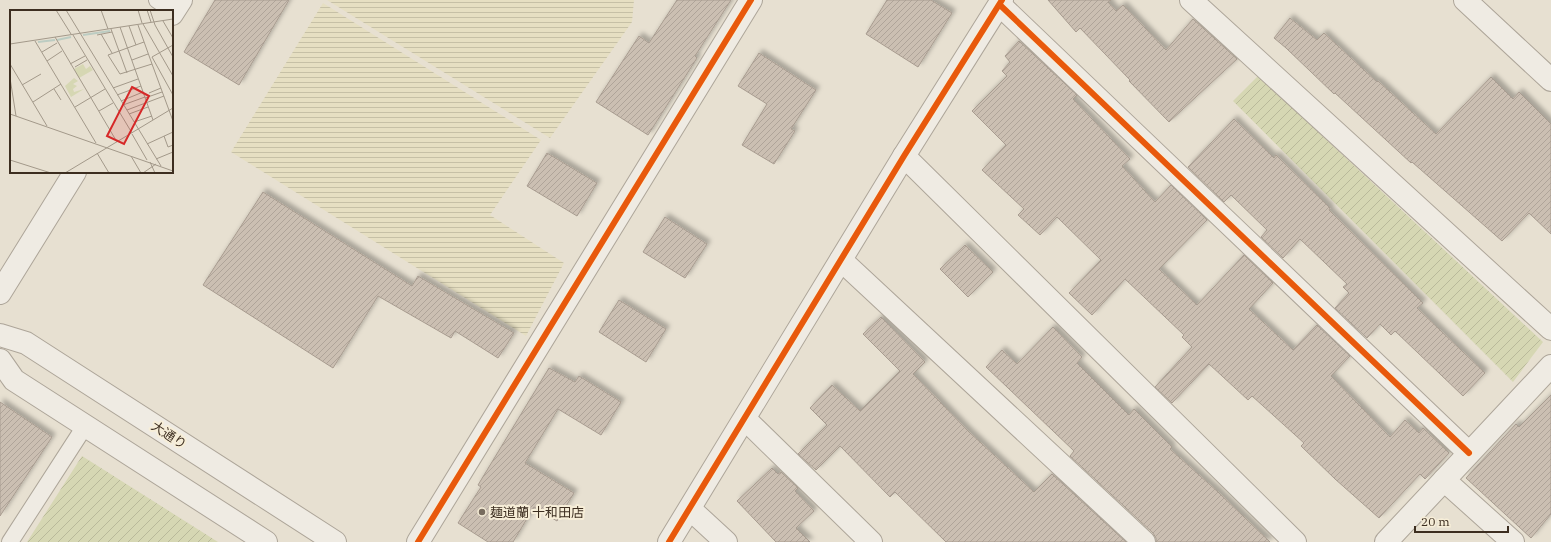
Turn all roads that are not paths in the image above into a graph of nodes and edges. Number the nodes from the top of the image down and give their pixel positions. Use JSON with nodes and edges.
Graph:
{"nodes":[{"id":1,"x":751,"y":0,"type":"edge"},
{"id":2,"x":1191,"y":0,"type":"edge"},
{"id":3,"x":1465,"y":0,"type":"edge"},
{"id":4,"x":1001,"y":2,"type":"edge"},
{"id":5,"x":1551,"y":80,"type":"edge"},
{"id":6,"x":904,"y":156,"type":"junction"},
{"id":7,"x":74,"y":173,"type":"edge"},
{"id":8,"x":841,"y":260,"type":"junction"},
{"id":9,"x":0,"y":294,"type":"edge"},
{"id":10,"x":1551,"y":329,"type":"edge"},
{"id":11,"x":0,"y":336,"type":"edge"},
{"id":12,"x":0,"y":360,"type":"edge"},
{"id":13,"x":1551,"y":366,"type":"edge"},
{"id":14,"x":745,"y":419,"type":"junction"},
{"id":15,"x":85,"y":426,"type":"junction"},
{"id":16,"x":1469,"y":453,"type":"junction"},
{"id":17,"x":1444,"y":480,"type":"junction"},
{"id":18,"x":690,"y":508,"type":"junction"},
{"id":19,"x":10,"y":542,"type":"edge"},
{"id":20,"x":266,"y":542,"type":"edge"},
{"id":21,"x":335,"y":542,"type":"edge"},
{"id":22,"x":418,"y":542,"type":"edge"},
{"id":23,"x":670,"y":542,"type":"edge"},
{"id":24,"x":726,"y":542,"type":"edge"},
{"id":25,"x":871,"y":542,"type":"edge"},
{"id":26,"x":1144,"y":542,"type":"edge"},
{"id":27,"x":1295,"y":542,"type":"edge"},
{"id":28,"x":1386,"y":542,"type":"edge"},
{"id":29,"x":1513,"y":542,"type":"edge"}],
"edges":[{"from":1,"to":22,"type":"street"},
{"from":2,"to":10,"type":"street"},
{"from":3,"to":5,"type":"street"},
{"from":4,"to":6,"type":"street"},
{"from":4,"to":16,"type":"street"},
{"from":6,"to":8,"type":"street"},
{"from":6,"to":27,"type":"street"},
{"from":7,"to":9,"type":"street"},
{"from":8,"to":14,"type":"street"},
{"from":8,"to":26,"type":"street"},
{"from":11,"to":21,"type":"street","name":"大通り"},
{"from":12,"to":15,"type":"street"},
{"from":13,"to":16,"type":"street"},
{"from":14,"to":18,"type":"street"},
{"from":14,"to":25,"type":"street"},
{"from":15,"to":19,"type":"lane"},
{"from":15,"to":20,"type":"street"},
{"from":16,"to":17,"type":"street"},
{"from":17,"to":28,"type":"street"},
{"from":17,"to":29,"type":"street"},
{"from":18,"to":23,"type":"street"},
{"from":18,"to":24,"type":"street"}]}
